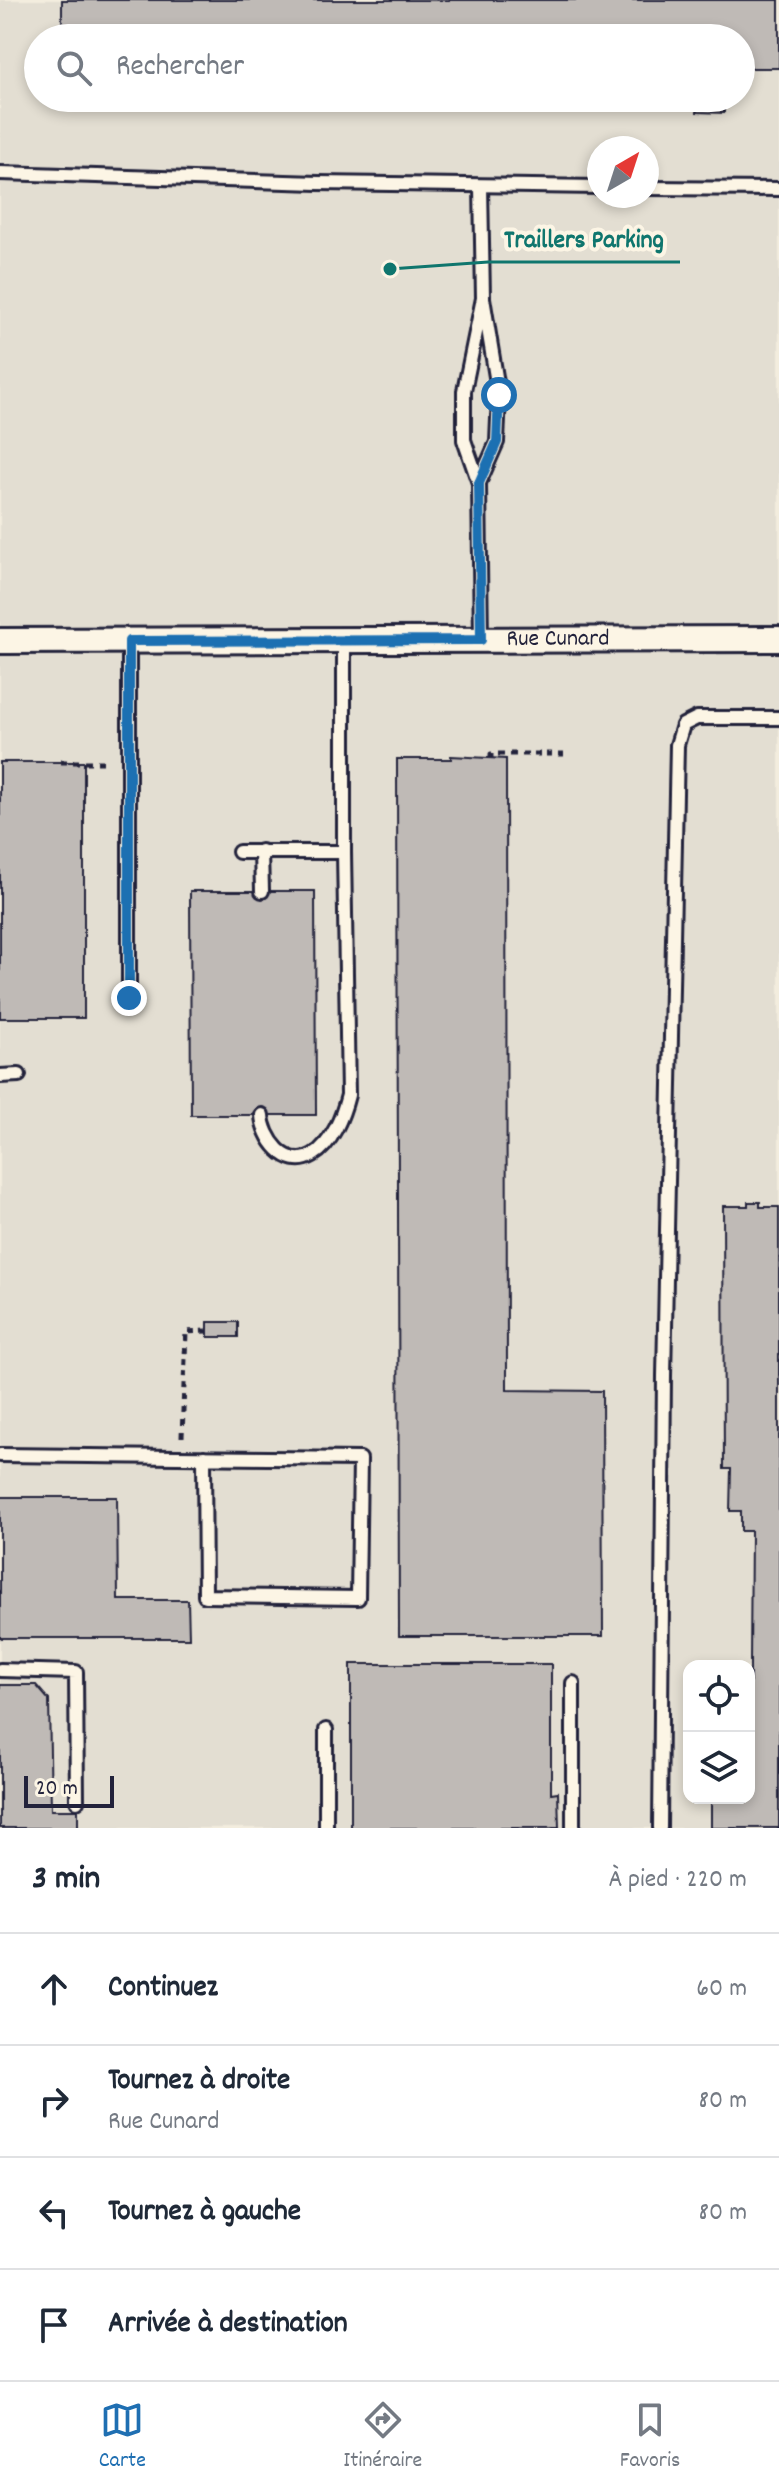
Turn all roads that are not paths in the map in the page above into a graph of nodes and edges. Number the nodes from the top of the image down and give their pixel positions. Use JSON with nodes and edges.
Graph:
{"nodes":[{"id":1,"x":0,"y":173,"type":"edge"},
{"id":2,"x":481,"y":186,"type":"junction"},
{"id":3,"x":587,"y":187,"type":"edge"},
{"id":4,"x":659,"y":188,"type":"edge"},
{"id":5,"x":779,"y":189,"type":"edge"},
{"id":6,"x":483,"y":298,"type":"junction"},
{"id":7,"x":479,"y":483,"type":"junction"},
{"id":8,"x":779,"y":639,"type":"edge"},
{"id":9,"x":344,"y":640,"type":"junction"},
{"id":10,"x":481,"y":640,"type":"junction"},
{"id":11,"x":0,"y":641,"type":"edge"},
{"id":12,"x":129,"y":641,"type":"junction"},
{"id":13,"x":779,"y":718,"type":"edge"},
{"id":14,"x":261,"y":851,"type":"junction"},
{"id":15,"x":239,"y":852,"type":"dead end"},
{"id":16,"x":344,"y":852,"type":"junction"},
{"id":17,"x":262,"y":891,"type":"dead end"},
{"id":18,"x":129,"y":998,"type":"dead end"},
{"id":19,"x":19,"y":1075,"type":"dead end"},
{"id":20,"x":0,"y":1076,"type":"edge"},
{"id":21,"x":262,"y":1115,"type":"dead end"},
{"id":22,"x":0,"y":1455,"type":"edge"},
{"id":23,"x":204,"y":1457,"type":"junction"},
{"id":24,"x":0,"y":1670,"type":"edge"},
{"id":25,"x":573,"y":1683,"type":"dead end"},
{"id":26,"x":326,"y":1730,"type":"dead end"},
{"id":27,"x":77,"y":1801,"type":"dead end"},
{"id":28,"x":326,"y":1828,"type":"edge"},
{"id":29,"x":573,"y":1828,"type":"edge"},
{"id":30,"x":660,"y":1828,"type":"edge"}],
"edges":[{"from":1,"to":2,"type":"lane"},
{"from":2,"to":3,"type":"lane"},
{"from":2,"to":6,"type":"lane"},
{"from":4,"to":5,"type":"lane"},
{"from":6,"to":7,"type":"lane"},
{"from":6,"to":7,"type":"lane"},
{"from":7,"to":10,"type":"lane"},
{"from":8,"to":10,"type":"street","name":"Rue Cunard"},
{"from":9,"to":10,"type":"street","name":"Rue Cunard"},
{"from":9,"to":12,"type":"street","name":"Rue Cunard"},
{"from":9,"to":16,"type":"lane"},
{"from":11,"to":12,"type":"street","name":"Rue Cunard"},
{"from":12,"to":18,"type":"lane"},
{"from":13,"to":30,"type":"lane"},
{"from":14,"to":15,"type":"lane"},
{"from":14,"to":16,"type":"lane"},
{"from":14,"to":17,"type":"lane"},
{"from":16,"to":21,"type":"lane"},
{"from":19,"to":20,"type":"lane"},
{"from":22,"to":23,"type":"lane"},
{"from":23,"to":23,"type":"lane"},
{"from":24,"to":27,"type":"lane"},
{"from":25,"to":29,"type":"lane"},
{"from":26,"to":28,"type":"lane"}]}
